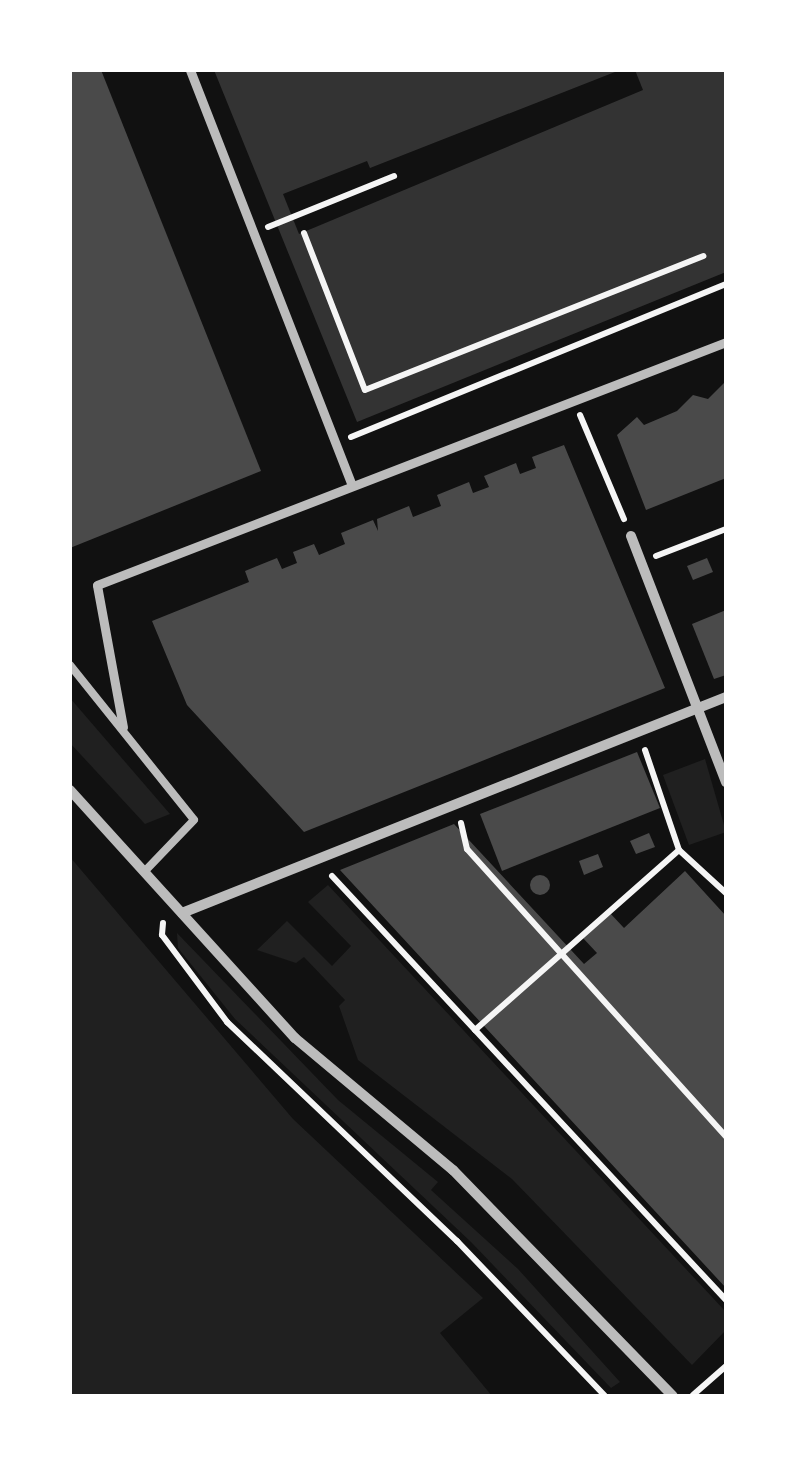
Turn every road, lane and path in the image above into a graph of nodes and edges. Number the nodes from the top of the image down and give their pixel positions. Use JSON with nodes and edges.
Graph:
{"nodes":[{"id":1,"x":190,"y":70,"type":"edge"},
{"id":2,"x":394,"y":176,"type":"dead end"},
{"id":3,"x":304,"y":232,"type":"dead end"},
{"id":4,"x":253,"y":233,"type":"junction"},
{"id":5,"x":703,"y":256,"type":"dead end"},
{"id":6,"x":726,"y":284,"type":"edge"},
{"id":7,"x":726,"y":342,"type":"edge"},
{"id":8,"x":576,"y":405,"type":"junction"},
{"id":9,"x":336,"y":444,"type":"junction"},
{"id":10,"x":352,"y":485,"type":"junction"},
{"id":11,"x":726,"y":529,"type":"edge"},
{"id":12,"x":631,"y":536,"type":"joint"},
{"id":13,"x":641,"y":562,"type":"junction"},
{"id":14,"x":70,"y":665,"type":"edge"},
{"id":15,"x":726,"y":698,"type":"edge"},
{"id":16,"x":698,"y":709,"type":"junction"},
{"id":17,"x":123,"y":727,"type":"junction"},
{"id":18,"x":639,"y":732,"type":"junction"},
{"id":19,"x":726,"y":782,"type":"edge"},
{"id":20,"x":70,"y":790,"type":"edge"},
{"id":21,"x":467,"y":849,"type":"dead end"},
{"id":22,"x":680,"y":850,"type":"junction"},
{"id":23,"x":318,"y":861,"type":"junction"},
{"id":24,"x":145,"y":872,"type":"junction"},
{"id":25,"x":726,"y":893,"type":"edge"},
{"id":26,"x":179,"y":910,"type":"junction"},
{"id":27,"x":560,"y":952,"type":"junction"},
{"id":28,"x":475,"y":1030,"type":"junction"},
{"id":29,"x":726,"y":1137,"type":"edge"},
{"id":30,"x":726,"y":1300,"type":"edge"},
{"id":31,"x":726,"y":1366,"type":"edge"},
{"id":32,"x":606,"y":1396,"type":"edge"},
{"id":33,"x":673,"y":1396,"type":"edge"},
{"id":34,"x":692,"y":1396,"type":"edge"}],
"edges":[{"from":1,"to":4,"type":"street"},
{"from":2,"to":4,"type":"path"},
{"from":3,"to":5,"type":"path"},
{"from":4,"to":9,"type":"street"},
{"from":6,"to":9,"type":"path"},
{"from":7,"to":8,"type":"street"},
{"from":8,"to":10,"type":"street"},
{"from":8,"to":12,"type":"path"},
{"from":9,"to":10,"type":"street"},
{"from":10,"to":17,"type":"street"},
{"from":11,"to":13,"type":"path"},
{"from":12,"to":13,"type":"street"},
{"from":13,"to":16,"type":"street"},
{"from":14,"to":17,"type":"lane"},
{"from":15,"to":16,"type":"street"},
{"from":16,"to":18,"type":"street"},
{"from":16,"to":19,"type":"street"},
{"from":17,"to":24,"type":"lane"},
{"from":18,"to":22,"type":"path"},
{"from":18,"to":23,"type":"street"},
{"from":20,"to":24,"type":"street"},
{"from":21,"to":27,"type":"path"},
{"from":22,"to":25,"type":"path"},
{"from":22,"to":27,"type":"path"},
{"from":23,"to":26,"type":"street"},
{"from":23,"to":28,"type":"path"},
{"from":24,"to":26,"type":"street"},
{"from":26,"to":32,"type":"path"},
{"from":26,"to":33,"type":"street"},
{"from":27,"to":28,"type":"path"},
{"from":27,"to":29,"type":"path"},
{"from":28,"to":30,"type":"path"},
{"from":31,"to":34,"type":"path"}]}
